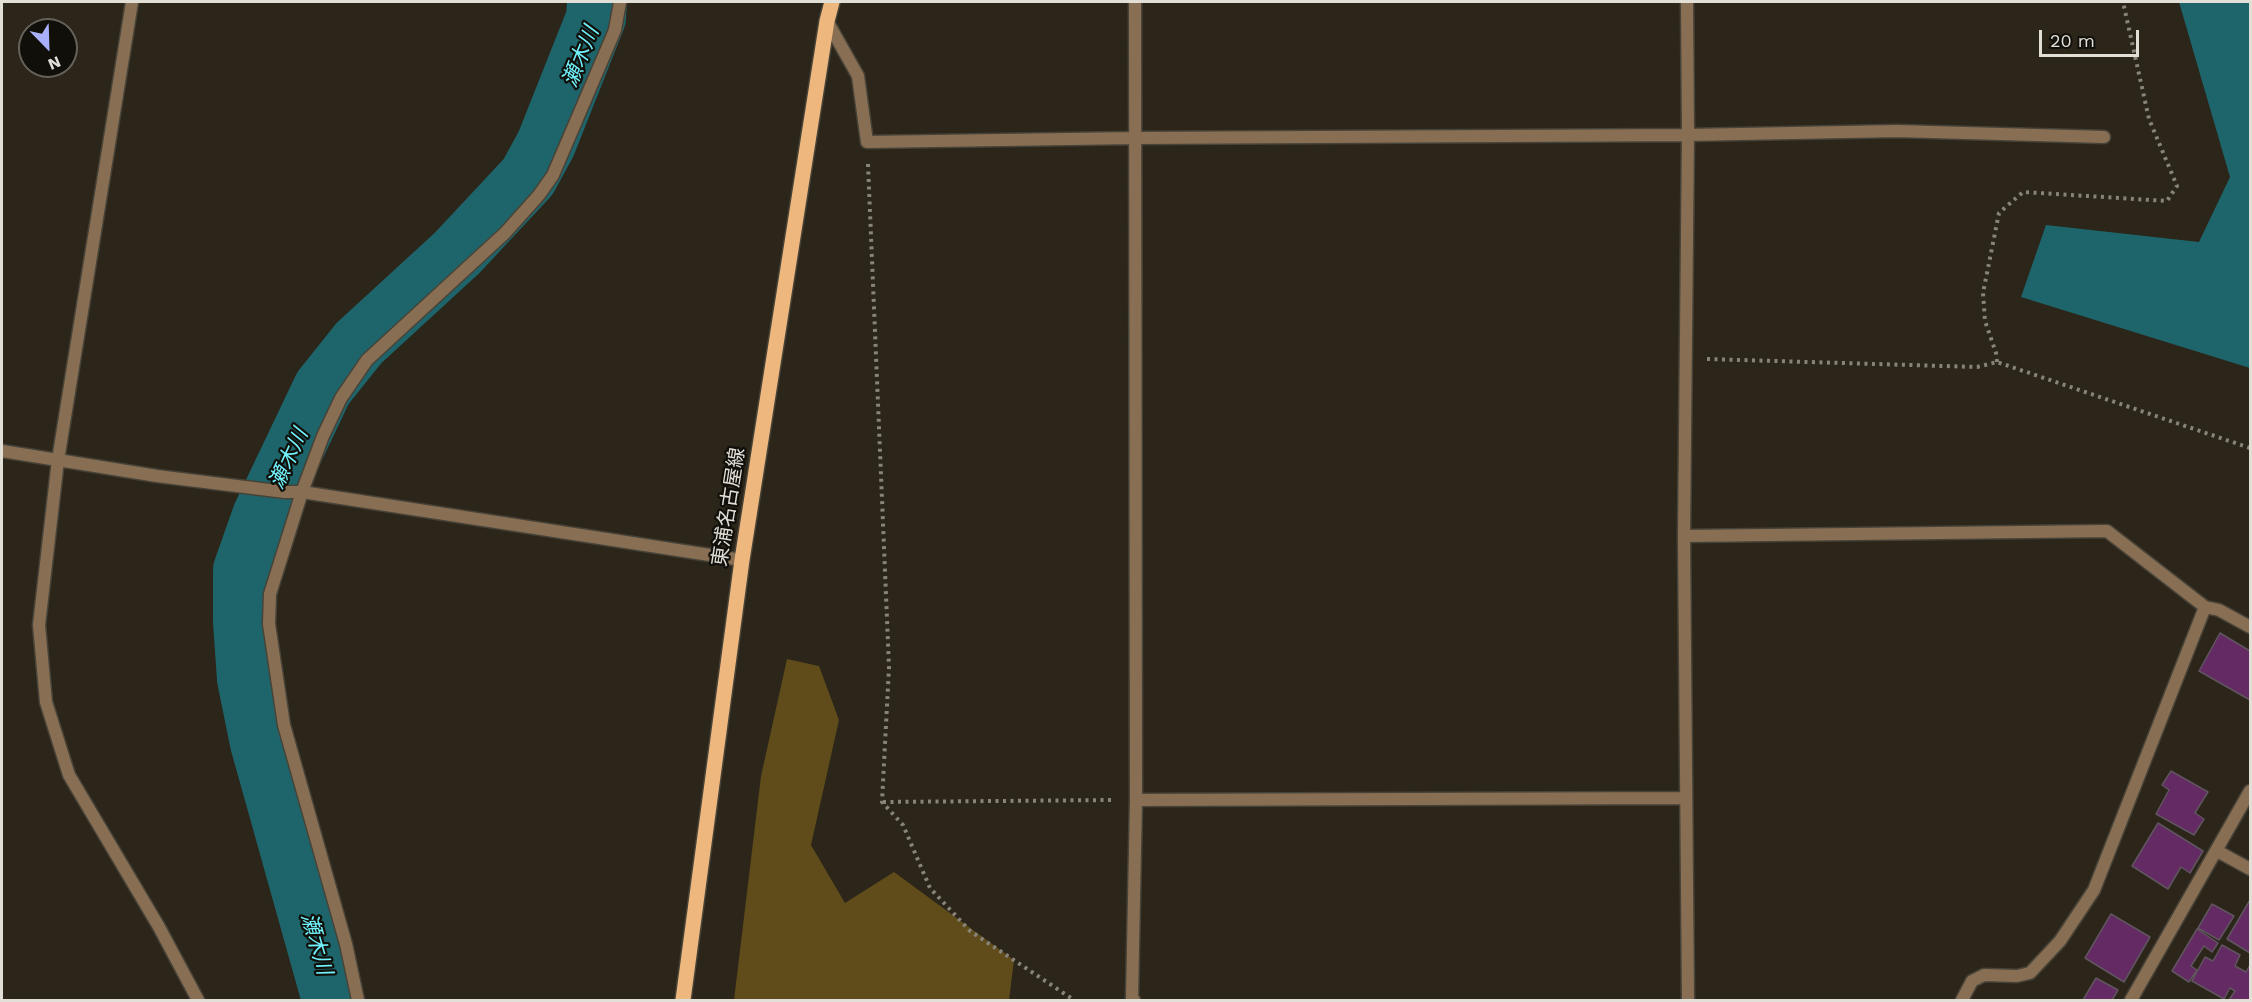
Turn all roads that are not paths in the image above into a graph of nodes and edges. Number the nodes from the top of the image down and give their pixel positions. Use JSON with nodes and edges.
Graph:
{"nodes":[{"id":1,"x":132,"y":2,"type":"edge"},
{"id":2,"x":620,"y":2,"type":"edge"},
{"id":3,"x":827,"y":2,"type":"edge"},
{"id":4,"x":832,"y":2,"type":"edge"},
{"id":5,"x":1135,"y":2,"type":"edge"},
{"id":6,"x":1687,"y":2,"type":"edge"},
{"id":7,"x":828,"y":21,"type":"junction"},
{"id":8,"x":1688,"y":135,"type":"junction"},
{"id":9,"x":2103,"y":137,"type":"dead end"},
{"id":10,"x":1135,"y":138,"type":"junction"},
{"id":11,"x":2,"y":451,"type":"edge"},
{"id":12,"x":58,"y":460,"type":"junction"},
{"id":13,"x":302,"y":492,"type":"junction"},
{"id":14,"x":1684,"y":536,"type":"junction"},
{"id":15,"x":742,"y":560,"type":"junction"},
{"id":16,"x":2205,"y":607,"type":"junction"},
{"id":17,"x":2250,"y":627,"type":"edge"},
{"id":18,"x":2250,"y":791,"type":"edge"},
{"id":19,"x":1685,"y":798,"type":"junction"},
{"id":20,"x":1136,"y":800,"type":"junction"},
{"id":21,"x":2217,"y":851,"type":"junction"},
{"id":22,"x":2250,"y":869,"type":"edge"},
{"id":23,"x":198,"y":1000,"type":"edge"},
{"id":24,"x":358,"y":1000,"type":"edge"},
{"id":25,"x":683,"y":1000,"type":"edge"},
{"id":26,"x":1134,"y":1000,"type":"edge"},
{"id":27,"x":1688,"y":1000,"type":"edge"},
{"id":28,"x":1962,"y":1000,"type":"edge"},
{"id":29,"x":2131,"y":1000,"type":"edge"}],
"edges":[{"from":1,"to":12,"type":"street"},
{"from":2,"to":13,"type":"street"},
{"from":3,"to":7,"type":"main road","name":"東浦名古屋線"},
{"from":4,"to":7,"type":"main road","name":"東浦名古屋線"},
{"from":5,"to":10,"type":"street"},
{"from":6,"to":8,"type":"street"},
{"from":7,"to":10,"type":"street"},
{"from":7,"to":15,"type":"main road","name":"東浦名古屋線"},
{"from":8,"to":9,"type":"street"},
{"from":8,"to":10,"type":"street"},
{"from":8,"to":14,"type":"street"},
{"from":10,"to":20,"type":"street"},
{"from":11,"to":12,"type":"street"},
{"from":12,"to":13,"type":"street"},
{"from":12,"to":23,"type":"street"},
{"from":13,"to":15,"type":"street"},
{"from":13,"to":24,"type":"street"},
{"from":14,"to":16,"type":"street"},
{"from":14,"to":19,"type":"street"},
{"from":15,"to":25,"type":"main road","name":"東浦名古屋線"},
{"from":16,"to":17,"type":"street"},
{"from":16,"to":28,"type":"street"},
{"from":18,"to":21,"type":"street"},
{"from":19,"to":20,"type":"street"},
{"from":19,"to":27,"type":"street"},
{"from":20,"to":26,"type":"street"},
{"from":21,"to":22,"type":"street"},
{"from":21,"to":29,"type":"street"}]}
